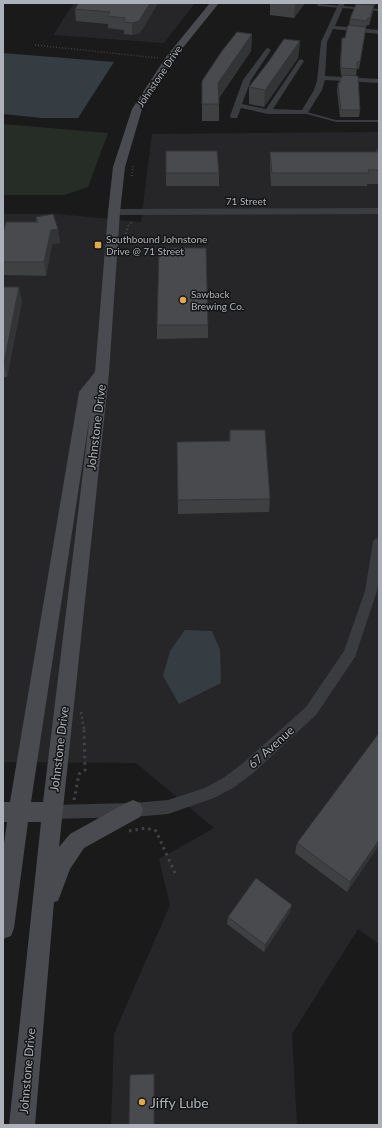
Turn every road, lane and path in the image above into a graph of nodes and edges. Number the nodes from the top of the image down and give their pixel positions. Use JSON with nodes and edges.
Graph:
{"nodes":[{"id":1,"x":215,"y":3,"type":"edge"},
{"id":2,"x":319,"y":5,"type":"dead end"},
{"id":3,"x":341,"y":5,"type":"edge"},
{"id":4,"x":379,"y":10,"type":"edge"},
{"id":5,"x":330,"y":27,"type":"junction"},
{"id":6,"x":379,"y":32,"type":"edge"},
{"id":7,"x":35,"y":45,"type":"dead end"},
{"id":8,"x":268,"y":50,"type":"dead end"},
{"id":9,"x":168,"y":59,"type":"junction"},
{"id":10,"x":301,"y":61,"type":"dead end"},
{"id":11,"x":321,"y":78,"type":"junction"},
{"id":12,"x":379,"y":81,"type":"edge"},
{"id":13,"x":238,"y":105,"type":"junction"},
{"id":14,"x":268,"y":112,"type":"junction"},
{"id":15,"x":304,"y":112,"type":"junction"},
{"id":16,"x":234,"y":116,"type":"dead end"},
{"id":17,"x":379,"y":121,"type":"edge"},
{"id":18,"x":134,"y":160,"type":"dead end"},
{"id":19,"x":131,"y":182,"type":"dead end"},
{"id":20,"x":379,"y":211,"type":"edge"},
{"id":21,"x":114,"y":212,"type":"junction"},
{"id":22,"x":102,"y":373,"type":"junction"},
{"id":23,"x":379,"y":542,"type":"edge"},
{"id":24,"x":133,"y":810,"type":"junction"},
{"id":25,"x":11,"y":812,"type":"edge"},
{"id":26,"x":52,"y":812,"type":"junction"},
{"id":27,"x":126,"y":832,"type":"dead end"},
{"id":28,"x":175,"y":872,"type":"dead end"},
{"id":29,"x":42,"y":914,"type":"junction"},
{"id":30,"x":3,"y":928,"type":"edge"},
{"id":31,"x":22,"y":1125,"type":"edge"}],
"edges":[{"from":1,"to":9,"type":"main road","name":"Johnstone Drive"},
{"from":2,"to":3,"type":"lane"},
{"from":3,"to":4,"type":"lane"},
{"from":3,"to":5,"type":"street"},
{"from":5,"to":6,"type":"street"},
{"from":5,"to":11,"type":"street"},
{"from":7,"to":9,"type":"path"},
{"from":8,"to":13,"type":"street"},
{"from":9,"to":21,"type":"main road","name":"Johnstone Drive"},
{"from":10,"to":14,"type":"street"},
{"from":11,"to":12,"type":"street"},
{"from":11,"to":15,"type":"street"},
{"from":13,"to":14,"type":"street"},
{"from":13,"to":16,"type":"street"},
{"from":14,"to":15,"type":"street"},
{"from":15,"to":17,"type":"lane"},
{"from":18,"to":19,"type":"path"},
{"from":20,"to":21,"type":"street","name":"71 Street"},
{"from":21,"to":22,"type":"main road","name":"Johnstone Drive"},
{"from":22,"to":25,"type":"main road","name":"Johnstone Drive"},
{"from":22,"to":26,"type":"main road","name":"Johnstone Drive"},
{"from":23,"to":24,"type":"street","name":"67 Avenue"},
{"from":24,"to":26,"type":"street","name":"67 Avenue"},
{"from":24,"to":29,"type":"main road"},
{"from":25,"to":26,"type":"main road"},
{"from":25,"to":30,"type":"main road","name":"Johnstone Drive"},
{"from":26,"to":29,"type":"main road","name":"Johnstone Drive"},
{"from":27,"to":28,"type":"path"},
{"from":29,"to":31,"type":"main road","name":"Johnstone Drive"}]}
